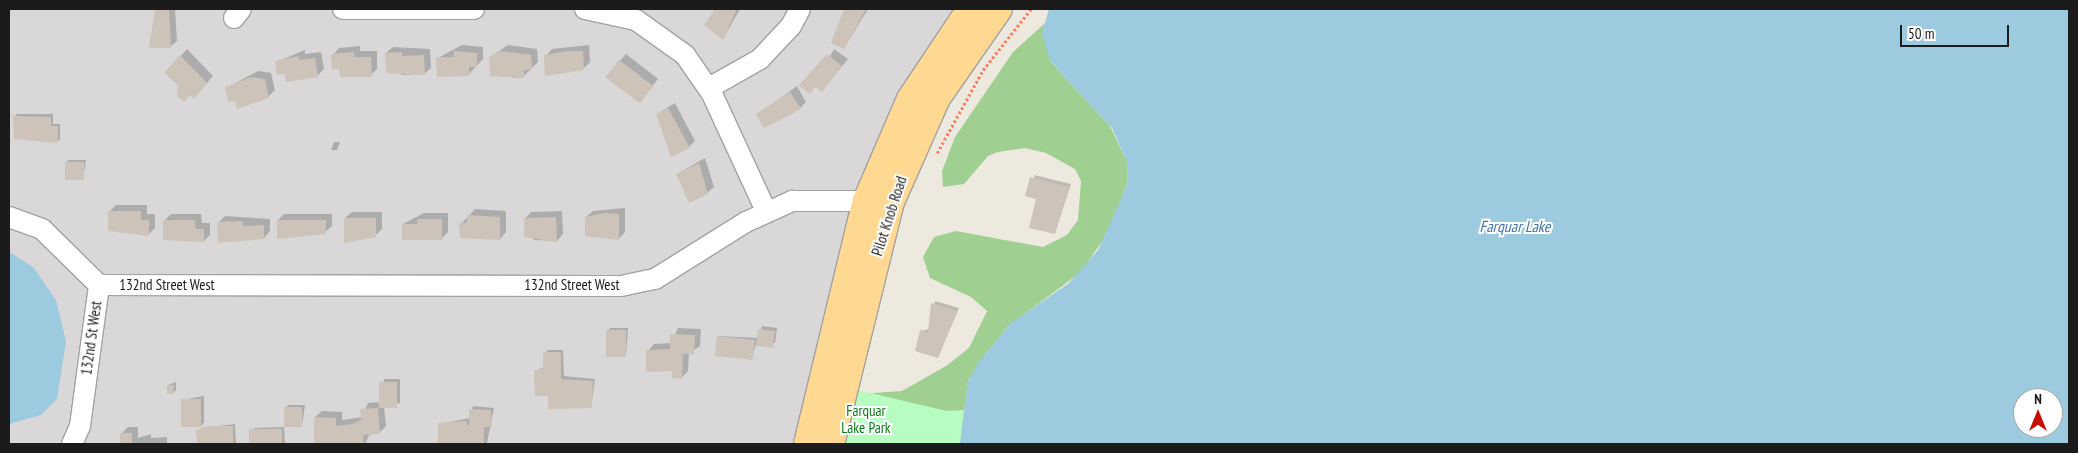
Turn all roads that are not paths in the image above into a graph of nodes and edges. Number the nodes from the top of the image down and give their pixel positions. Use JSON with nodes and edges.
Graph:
{"nodes":[{"id":1,"x":343,"y":9,"type":"edge"},
{"id":2,"x":474,"y":9,"type":"edge"},
{"id":3,"x":586,"y":9,"type":"edge"},
{"id":4,"x":800,"y":9,"type":"edge"},
{"id":5,"x":970,"y":9,"type":"edge"},
{"id":6,"x":999,"y":9,"type":"edge"},
{"id":7,"x":709,"y":88,"type":"junction"},
{"id":8,"x":878,"y":202,"type":"junction"},
{"id":9,"x":766,"y":211,"type":"junction"},
{"id":10,"x":9,"y":217,"type":"edge"},
{"id":11,"x":98,"y":285,"type":"junction"},
{"id":12,"x":72,"y":444,"type":"edge"},
{"id":13,"x":807,"y":444,"type":"edge"},
{"id":14,"x":832,"y":444,"type":"edge"}],
"edges":[{"from":1,"to":2,"type":"street"},
{"from":3,"to":7,"type":"street"},
{"from":4,"to":7,"type":"street"},
{"from":5,"to":8,"type":"main road","name":"Pilot Knob Road"},
{"from":6,"to":8,"type":"main road","name":"Pilot Knob Road"},
{"from":7,"to":9,"type":"street"},
{"from":8,"to":9,"type":"street","name":"132nd Street West"},
{"from":8,"to":13,"type":"main road","name":"Pilot Knob Road"},
{"from":8,"to":14,"type":"main road","name":"Pilot Knob Road"},
{"from":9,"to":11,"type":"street","name":"132nd Street West"},
{"from":10,"to":11,"type":"street","name":"132nd St West"},
{"from":11,"to":12,"type":"street","name":"132nd St West"}]}
